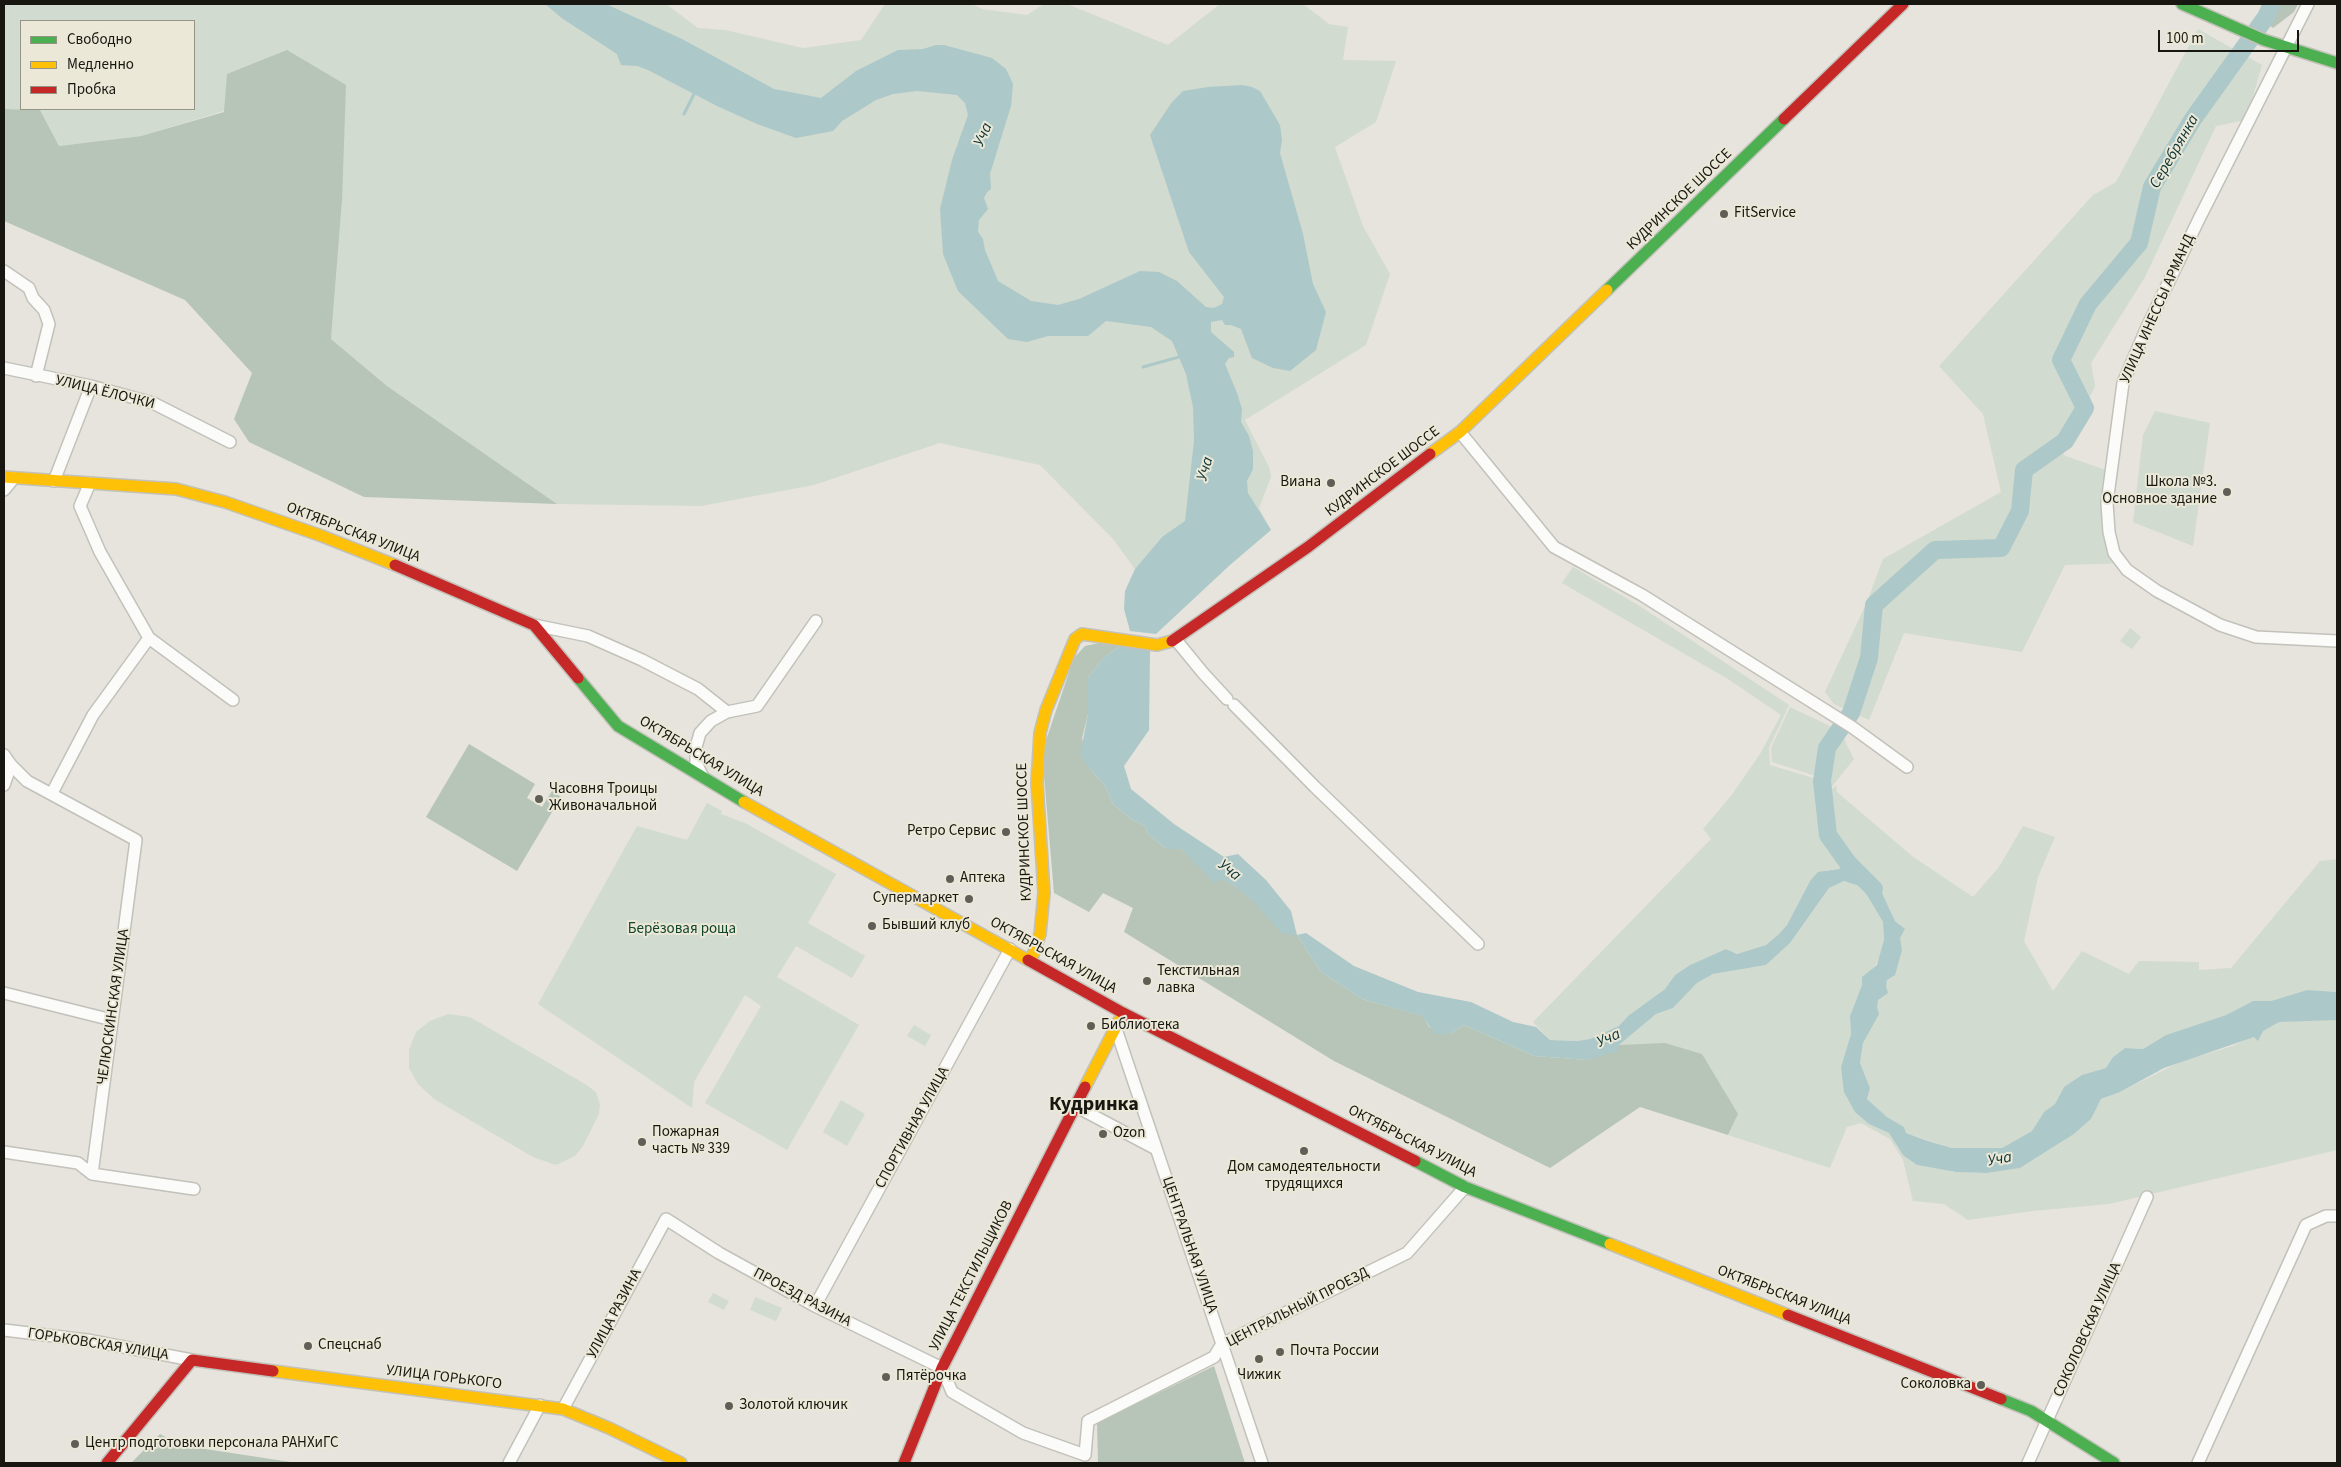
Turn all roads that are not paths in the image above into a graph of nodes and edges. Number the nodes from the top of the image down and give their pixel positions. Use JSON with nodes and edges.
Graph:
{"nodes":[{"id":1,"x":1903,"y":4,"type":"edge"},
{"id":2,"x":2182,"y":4,"type":"edge"},
{"id":3,"x":2308,"y":4,"type":"edge"},
{"id":4,"x":2288,"y":47,"type":"junction"},
{"id":5,"x":2337,"y":63,"type":"edge"},
{"id":6,"x":4,"y":271,"type":"edge"},
{"id":7,"x":4,"y":368,"type":"edge"},
{"id":8,"x":36,"y":376,"type":"junction"},
{"id":9,"x":91,"y":386,"type":"junction"},
{"id":10,"x":1460,"y":432,"type":"junction"},
{"id":11,"x":230,"y":442,"type":"dead end"},
{"id":12,"x":9,"y":478,"type":"edge"},
{"id":13,"x":54,"y":481,"type":"junction"},
{"id":14,"x":90,"y":483,"type":"junction"},
{"id":15,"x":4,"y":490,"type":"edge"},
{"id":16,"x":816,"y":621,"type":"dead end"},
{"id":17,"x":534,"y":625,"type":"junction"},
{"id":18,"x":149,"y":638,"type":"junction"},
{"id":19,"x":1176,"y":640,"type":"junction"},
{"id":20,"x":2337,"y":641,"type":"edge"},
{"id":21,"x":233,"y":700,"type":"dead end"},
{"id":22,"x":727,"y":712,"type":"junction"},
{"id":23,"x":4,"y":755,"type":"edge"},
{"id":24,"x":11,"y":765,"type":"junction"},
{"id":25,"x":1907,"y":768,"type":"dead end"},
{"id":26,"x":703,"y":778,"type":"junction"},
{"id":27,"x":4,"y":785,"type":"edge"},
{"id":28,"x":52,"y":793,"type":"junction"},
{"id":29,"x":1478,"y":944,"type":"dead end"},
{"id":30,"x":1010,"y":949,"type":"junction"},
{"id":31,"x":1031,"y":961,"type":"junction"},
{"id":32,"x":4,"y":993,"type":"edge"},
{"id":33,"x":1123,"y":1012,"type":"junction"},
{"id":34,"x":112,"y":1020,"type":"junction"},
{"id":35,"x":1115,"y":1026,"type":"junction"},
{"id":36,"x":1075,"y":1106,"type":"junction"},
{"id":37,"x":1156,"y":1149,"type":"junction"},
{"id":38,"x":4,"y":1152,"type":"edge"},
{"id":39,"x":92,"y":1174,"type":"junction"},
{"id":40,"x":1466,"y":1187,"type":"junction"},
{"id":41,"x":194,"y":1189,"type":"dead end"},
{"id":42,"x":2147,"y":1197,"type":"dead end"},
{"id":43,"x":2337,"y":1216,"type":"edge"},
{"id":44,"x":666,"y":1219,"type":"joint"},
{"id":45,"x":815,"y":1306,"type":"junction"},
{"id":46,"x":4,"y":1330,"type":"edge"},
{"id":47,"x":1222,"y":1344,"type":"junction"},
{"id":48,"x":192,"y":1360,"type":"junction"},
{"id":49,"x":942,"y":1368,"type":"junction"},
{"id":50,"x":540,"y":1405,"type":"junction"},
{"id":51,"x":563,"y":1409,"type":"junction"},
{"id":52,"x":2048,"y":1420,"type":"junction"},
{"id":53,"x":107,"y":1463,"type":"edge"},
{"id":54,"x":509,"y":1463,"type":"edge"},
{"id":55,"x":680,"y":1463,"type":"edge"},
{"id":56,"x":904,"y":1463,"type":"edge"},
{"id":57,"x":1262,"y":1463,"type":"edge"},
{"id":58,"x":2028,"y":1463,"type":"edge"},
{"id":59,"x":2114,"y":1463,"type":"edge"},
{"id":60,"x":2198,"y":1463,"type":"edge"}],
"edges":[{"from":1,"to":10,"type":"street","name":"КУДРИНСКОЕ ШОССЕ"},
{"from":2,"to":4,"type":"street"},
{"from":3,"to":4,"type":"street","name":"УЛИЦА ИНЕССЫ АРМАНД"},
{"from":4,"to":5,"type":"street"},
{"from":4,"to":20,"type":"street","name":"УЛИЦА ИНЕССЫ АРМАНД"},
{"from":6,"to":8,"type":"street"},
{"from":7,"to":8,"type":"street","name":"УЛИЦА ЁЛОЧКИ"},
{"from":8,"to":9,"type":"street","name":"УЛИЦА ЁЛОЧКИ"},
{"from":9,"to":11,"type":"street","name":"УЛИЦА ЁЛОЧКИ"},
{"from":9,"to":13,"type":"street"},
{"from":10,"to":19,"type":"street","name":"КУДРИНСКОЕ ШОССЕ"},
{"from":10,"to":25,"type":"street"},
{"from":12,"to":13,"type":"street","name":"ОКТЯБРЬСКАЯ УЛИЦА"},
{"from":12,"to":15,"type":"street"},
{"from":13,"to":14,"type":"street","name":"ОКТЯБРЬСКАЯ УЛИЦА"},
{"from":14,"to":17,"type":"street","name":"ОКТЯБРЬСКАЯ УЛИЦА"},
{"from":14,"to":18,"type":"street"},
{"from":16,"to":22,"type":"street"},
{"from":17,"to":22,"type":"street"},
{"from":17,"to":26,"type":"street","name":"ОКТЯБРЬСКАЯ УЛИЦА"},
{"from":18,"to":21,"type":"street"},
{"from":18,"to":28,"type":"street"},
{"from":19,"to":29,"type":"street"},
{"from":19,"to":31,"type":"street","name":"КУДРИНСКОЕ ШОССЕ"},
{"from":22,"to":26,"type":"street"},
{"from":23,"to":24,"type":"street"},
{"from":24,"to":27,"type":"street"},
{"from":24,"to":28,"type":"street"},
{"from":26,"to":30,"type":"street","name":"ОКТЯБРЬСКАЯ УЛИЦА"},
{"from":28,"to":34,"type":"street","name":"ЧЕЛЮСКИНСКАЯ УЛИЦА"},
{"from":30,"to":31,"type":"street","name":"ОКТЯБРЬСКАЯ УЛИЦА"},
{"from":30,"to":45,"type":"street","name":"СПОРТИВНАЯ УЛИЦА"},
{"from":31,"to":33,"type":"street","name":"ОКТЯБРЬСКАЯ УЛИЦА"},
{"from":32,"to":34,"type":"street"},
{"from":33,"to":35,"type":"street","name":"УЛИЦА ТЕКСТИЛЬЩИКОВ"},
{"from":33,"to":40,"type":"street","name":"ОКТЯБРЬСКАЯ УЛИЦА"},
{"from":34,"to":39,"type":"street","name":"ЧЕЛЮСКИНСКАЯ УЛИЦА"},
{"from":35,"to":36,"type":"street","name":"УЛИЦА ТЕКСТИЛЬЩИКОВ"},
{"from":35,"to":37,"type":"street","name":"ЦЕНТРАЛЬНАЯ УЛИЦА"},
{"from":36,"to":37,"type":"street"},
{"from":36,"to":49,"type":"street","name":"УЛИЦА ТЕКСТИЛЬЩИКОВ"},
{"from":37,"to":47,"type":"street","name":"ЦЕНТРАЛЬНАЯ УЛИЦА"},
{"from":38,"to":39,"type":"street"},
{"from":39,"to":41,"type":"street"},
{"from":40,"to":47,"type":"street","name":"ЦЕНТРАЛЬНЫЙ ПРОЕЗД"},
{"from":40,"to":52,"type":"street","name":"ОКТЯБРЬСКАЯ УЛИЦА"},
{"from":42,"to":52,"type":"street","name":"СОКОЛОВСКАЯ УЛИЦА"},
{"from":43,"to":60,"type":"street"},
{"from":44,"to":45,"type":"street","name":"ПРОЕЗД РАЗИНА"},
{"from":44,"to":51,"type":"street","name":"УЛИЦА РАЗИНА"},
{"from":45,"to":49,"type":"street","name":"ПРОЕЗД РАЗИНА"},
{"from":46,"to":48,"type":"street","name":"ГОРЬКОВСКАЯ УЛИЦА"},
{"from":47,"to":49,"type":"street","name":"ЦЕНТРАЛЬНЫЙ ПРОЕЗД"},
{"from":47,"to":57,"type":"street","name":"ЦЕНТРАЛЬНАЯ УЛИЦА"},
{"from":48,"to":50,"type":"street","name":"УЛИЦА ГОРЬКОГО"},
{"from":48,"to":53,"type":"street"},
{"from":49,"to":56,"type":"street","name":"УЛИЦА ТЕКСТИЛЬЩИКОВ"},
{"from":50,"to":51,"type":"street","name":"УЛИЦА ГОРЬКОГО"},
{"from":50,"to":54,"type":"street"},
{"from":51,"to":55,"type":"street","name":"УЛИЦА ГОРЬКОГО"},
{"from":52,"to":58,"type":"street","name":"СОКОЛОВСКАЯ УЛИЦА"},
{"from":52,"to":59,"type":"street","name":"ОКТЯБРЬСКАЯ УЛИЦА"}]}
